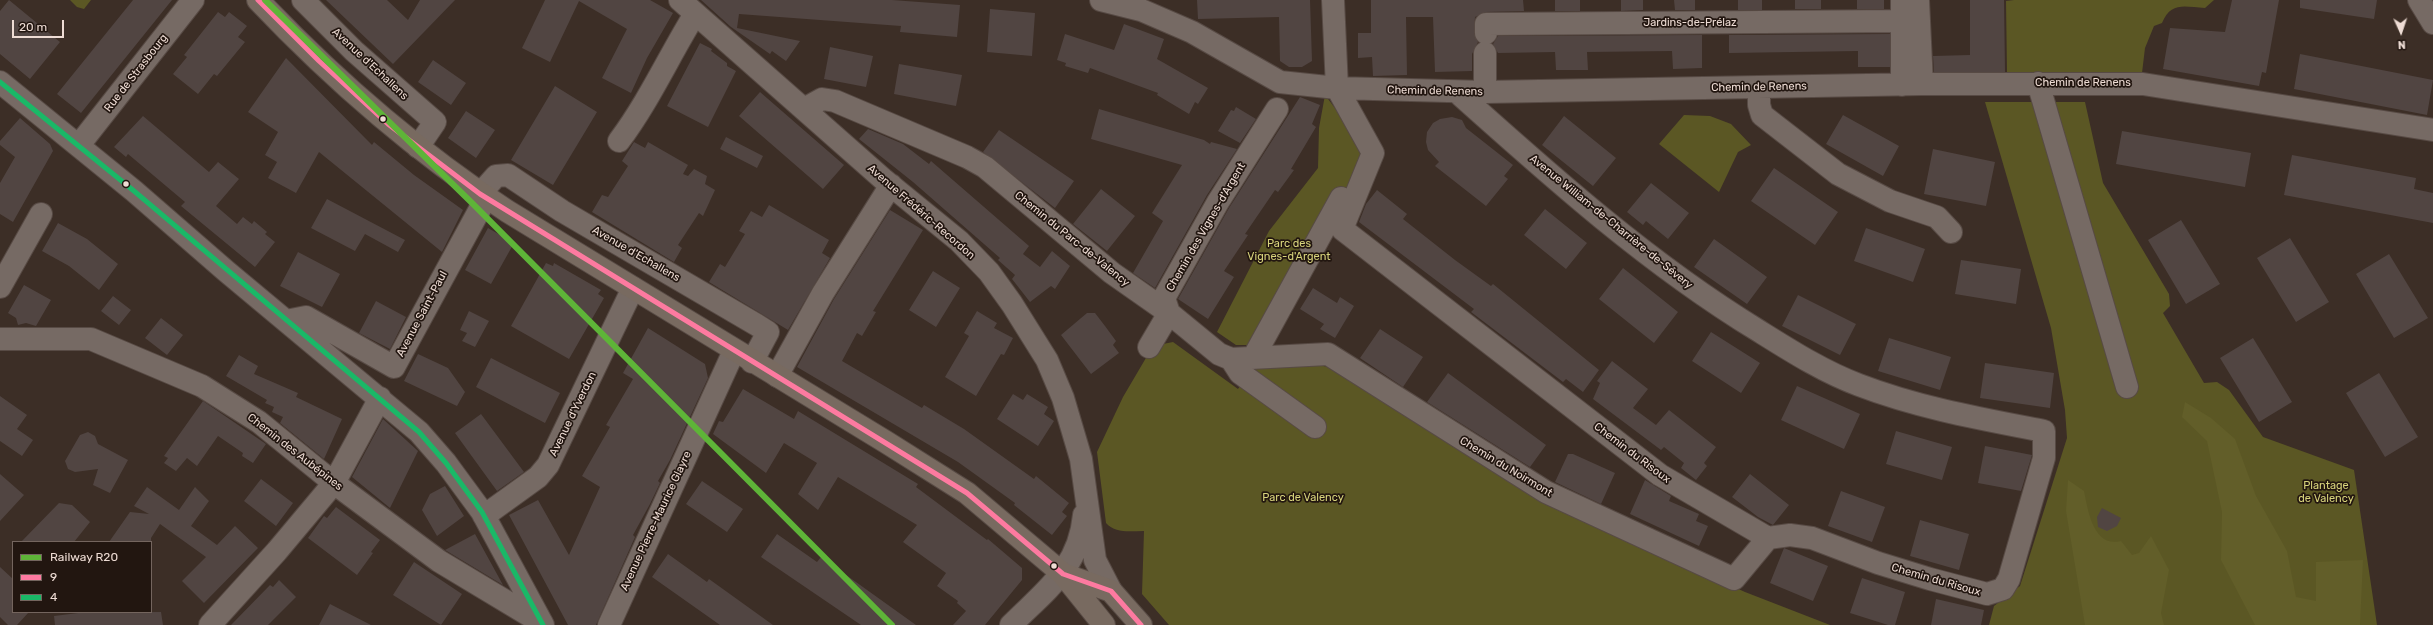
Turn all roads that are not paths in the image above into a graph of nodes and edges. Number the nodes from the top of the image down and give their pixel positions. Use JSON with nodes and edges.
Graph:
{"nodes":[{"id":1,"x":193,"y":0,"type":"edge"},
{"id":2,"x":258,"y":0,"type":"edge"},
{"id":3,"x":303,"y":0,"type":"edge"},
{"id":4,"x":1101,"y":0,"type":"edge"},
{"id":5,"x":1333,"y":0,"type":"edge"},
{"id":6,"x":1918,"y":0,"type":"edge"},
{"id":7,"x":2419,"y":0,"type":"edge"},
{"id":8,"x":687,"y":7,"type":"edge"},
{"id":9,"x":1902,"y":10,"type":"edge"},
{"id":10,"x":2433,"y":23,"type":"edge"},
{"id":11,"x":0,"y":82,"type":"edge"},
{"id":12,"x":2038,"y":83,"type":"junction"},
{"id":13,"x":1912,"y":84,"type":"junction"},
{"id":14,"x":1337,"y":88,"type":"junction"},
{"id":15,"x":1759,"y":88,"type":"junction"},
{"id":16,"x":1457,"y":92,"type":"junction"},
{"id":17,"x":1485,"y":92,"type":"junction"},
{"id":18,"x":804,"y":109,"type":"junction"},
{"id":19,"x":1277,"y":109,"type":"dead end"},
{"id":20,"x":2433,"y":130,"type":"edge"},
{"id":21,"x":1366,"y":138,"type":"junction"},
{"id":22,"x":619,"y":141,"type":"dead end"},
{"id":23,"x":79,"y":145,"type":"junction"},
{"id":24,"x":418,"y":147,"type":"junction"},
{"id":25,"x":891,"y":185,"type":"junction"},
{"id":26,"x":483,"y":196,"type":"junction"},
{"id":27,"x":41,"y":214,"type":"dead end"},
{"id":28,"x":1951,"y":232,"type":"dead end"},
{"id":29,"x":0,"y":287,"type":"edge"},
{"id":30,"x":633,"y":288,"type":"junction"},
{"id":31,"x":1169,"y":313,"type":"junction"},
{"id":32,"x":286,"y":321,"type":"junction"},
{"id":33,"x":0,"y":339,"type":"edge"},
{"id":34,"x":1149,"y":347,"type":"dead end"},
{"id":35,"x":743,"y":356,"type":"junction"},
{"id":36,"x":1253,"y":358,"type":"junction"},
{"id":37,"x":1231,"y":359,"type":"junction"},
{"id":38,"x":777,"y":376,"type":"junction"},
{"id":39,"x":2127,"y":388,"type":"dead end"},
{"id":40,"x":380,"y":398,"type":"junction"},
{"id":41,"x":1315,"y":427,"type":"dead end"},
{"id":42,"x":2044,"y":431,"type":"joint"},
{"id":43,"x":334,"y":483,"type":"junction"},
{"id":44,"x":1086,"y":503,"type":"junction"},
{"id":45,"x":484,"y":516,"type":"junction"},
{"id":46,"x":1768,"y":538,"type":"junction"},
{"id":47,"x":1063,"y":574,"type":"junction"},
{"id":48,"x":1111,"y":591,"type":"junction"},
{"id":49,"x":543,"y":624,"type":"edge"},
{"id":50,"x":210,"y":625,"type":"edge"},
{"id":51,"x":609,"y":625,"type":"edge"},
{"id":52,"x":1011,"y":625,"type":"edge"},
{"id":53,"x":1104,"y":625,"type":"edge"},
{"id":54,"x":1142,"y":625,"type":"edge"}],
"edges":[{"from":1,"to":23,"type":"street","name":"Rue de Strasbourg"},
{"from":2,"to":24,"type":"main road"},
{"from":3,"to":24,"type":"street","name":"Avenue d'Echallens"},
{"from":4,"to":14,"type":"street","name":"Chemin de Renens"},
{"from":5,"to":14,"type":"street"},
{"from":6,"to":13,"type":"street"},
{"from":7,"to":10,"type":"street"},
{"from":8,"to":18,"type":"street","name":"Avenue Frédéric-Recordon"},
{"from":8,"to":22,"type":"street"},
{"from":9,"to":13,"type":"street","name":"Jardins-de-Prélaz"},
{"from":9,"to":17,"type":"street","name":"Jardins-de-Prélaz"},
{"from":11,"to":23,"type":"street"},
{"from":12,"to":13,"type":"street","name":"Chemin de Renens"},
{"from":12,"to":20,"type":"street","name":"Chemin de Renens"},
{"from":12,"to":39,"type":"street"},
{"from":13,"to":15,"type":"street","name":"Chemin de Renens"},
{"from":14,"to":16,"type":"street","name":"Chemin de Renens"},
{"from":14,"to":21,"type":"street","name":"Chemin du Risoux"},
{"from":15,"to":17,"type":"street","name":"Chemin de Renens"},
{"from":15,"to":28,"type":"street"},
{"from":16,"to":17,"type":"street","name":"Chemin de Renens"},
{"from":16,"to":42,"type":"street","name":"Avenue William-de-Charrière-de-Sévery"},
{"from":18,"to":25,"type":"street","name":"Avenue Frédéric-Recordon"},
{"from":18,"to":31,"type":"street","name":"Chemin du Parc-de-Valency"},
{"from":19,"to":31,"type":"street","name":"Chemin des Vignes-d'Argent"},
{"from":21,"to":36,"type":"street"},
{"from":21,"to":46,"type":"street","name":"Chemin du Risoux"},
{"from":23,"to":32,"type":"street"},
{"from":24,"to":26,"type":"main road"},
{"from":25,"to":38,"type":"street"},
{"from":25,"to":44,"type":"street","name":"Avenue Frédéric-Recordon"},
{"from":26,"to":30,"type":"main road"},
{"from":26,"to":32,"type":"street","name":"Avenue Saint-Paul"},
{"from":26,"to":35,"type":"street","name":"Avenue d'Echallens"},
{"from":27,"to":29,"type":"street"},
{"from":30,"to":35,"type":"main road"},
{"from":30,"to":45,"type":"street","name":"Avenue d'Yverdon"},
{"from":31,"to":34,"type":"street"},
{"from":31,"to":37,"type":"street","name":"Chemin du Parc-de-Valency"},
{"from":32,"to":40,"type":"street"},
{"from":33,"to":43,"type":"street","name":"Chemin des Aubépines"},
{"from":35,"to":38,"type":"main road"},
{"from":35,"to":51,"type":"street","name":"Avenue Pierre-Maurice Glayre"},
{"from":36,"to":37,"type":"street","name":"Chemin du Noirmont"},
{"from":36,"to":46,"type":"street","name":"Chemin du Noirmont"},
{"from":37,"to":41,"type":"street","name":"Chemin du Parc-de-Valency"},
{"from":38,"to":47,"type":"main road"},
{"from":40,"to":43,"type":"street"},
{"from":40,"to":45,"type":"street"},
{"from":42,"to":46,"type":"street","name":"Chemin du Risoux"},
{"from":43,"to":49,"type":"street","name":"Chemin des Aubépines"},
{"from":43,"to":50,"type":"street"},
{"from":44,"to":47,"type":"street","name":"Avenue Frédéric-Recordon"},
{"from":44,"to":48,"type":"street","name":"Avenue Frédéric-Recordon"},
{"from":45,"to":49,"type":"street"},
{"from":47,"to":48,"type":"main road"},
{"from":47,"to":52,"type":"street"},
{"from":47,"to":53,"type":"main road"},
{"from":48,"to":54,"type":"main road"}]}
